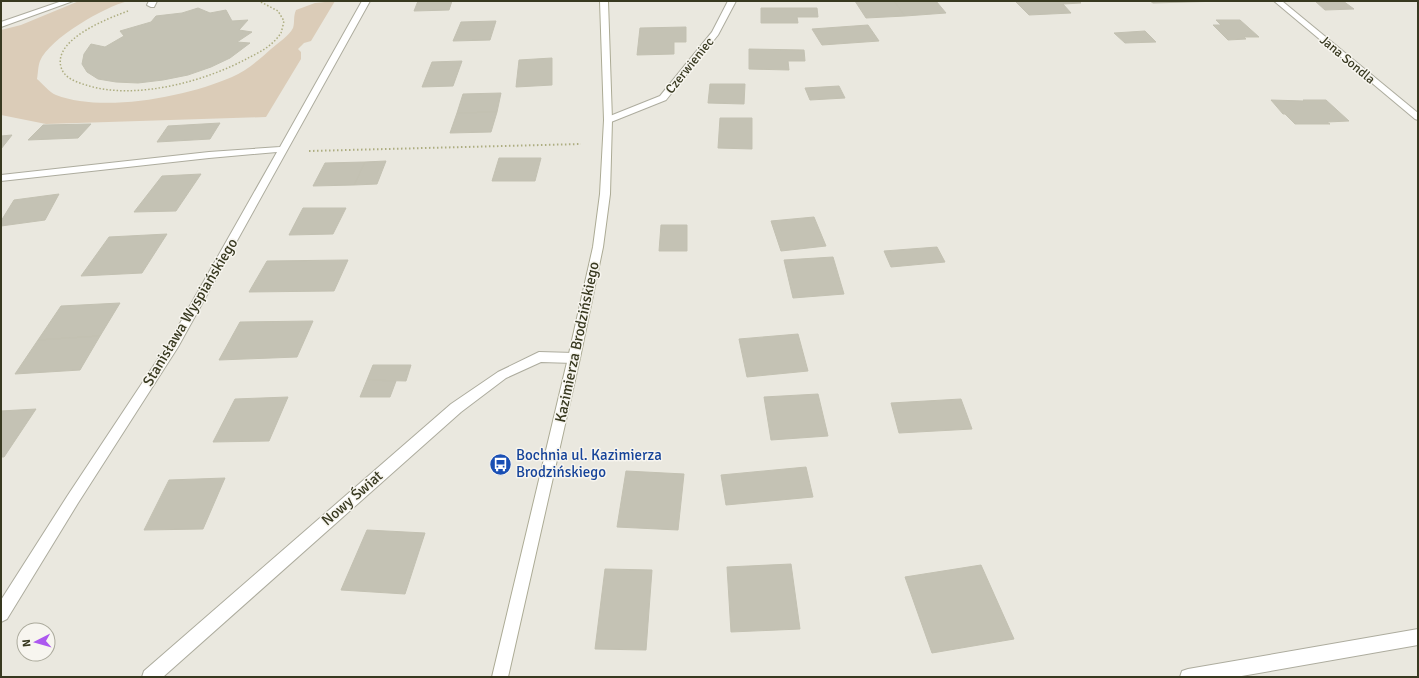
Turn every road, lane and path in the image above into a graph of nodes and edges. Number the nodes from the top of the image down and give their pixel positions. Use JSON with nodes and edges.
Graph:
{"nodes":[{"id":1,"x":68,"y":1,"type":"edge"},
{"id":2,"x":259,"y":1,"type":"edge"},
{"id":3,"x":366,"y":1,"type":"edge"},
{"id":4,"x":604,"y":1,"type":"edge"},
{"id":5,"x":732,"y":1,"type":"edge"},
{"id":6,"x":1278,"y":1,"type":"edge"},
{"id":7,"x":152,"y":3,"type":"edge"},
{"id":8,"x":1,"y":25,"type":"edge"},
{"id":9,"x":1418,"y":117,"type":"edge"},
{"id":10,"x":608,"y":120,"type":"junction"},
{"id":11,"x":581,"y":144,"type":"dead end"},
{"id":12,"x":284,"y":149,"type":"junction"},
{"id":13,"x":1,"y":178,"type":"edge"},
{"id":14,"x":574,"y":358,"type":"junction"},
{"id":15,"x":1,"y":614,"type":"edge"},
{"id":16,"x":1418,"y":637,"type":"edge"},
{"id":17,"x":150,"y":677,"type":"edge"},
{"id":18,"x":500,"y":677,"type":"edge"},
{"id":19,"x":1188,"y":677,"type":"edge"}],
"edges":[{"from":1,"to":8,"type":"street"},
{"from":2,"to":7,"type":"path"},
{"from":3,"to":12,"type":"street","name":"Stanisława Wyspiańskiego"},
{"from":4,"to":10,"type":"street","name":"Kazimierza Brodzińskiego"},
{"from":5,"to":10,"type":"street","name":"Czerwieniec"},
{"from":6,"to":9,"type":"street","name":"Jana Sondla"},
{"from":10,"to":14,"type":"street","name":"Kazimierza Brodzińskiego"},
{"from":11,"to":12,"type":"path"},
{"from":12,"to":13,"type":"street"},
{"from":12,"to":15,"type":"street","name":"Stanisława Wyspiańskiego"},
{"from":14,"to":17,"type":"street","name":"Nowy Świat"},
{"from":14,"to":18,"type":"street","name":"Kazimierza Brodzińskiego"},
{"from":16,"to":19,"type":"street"}]}
